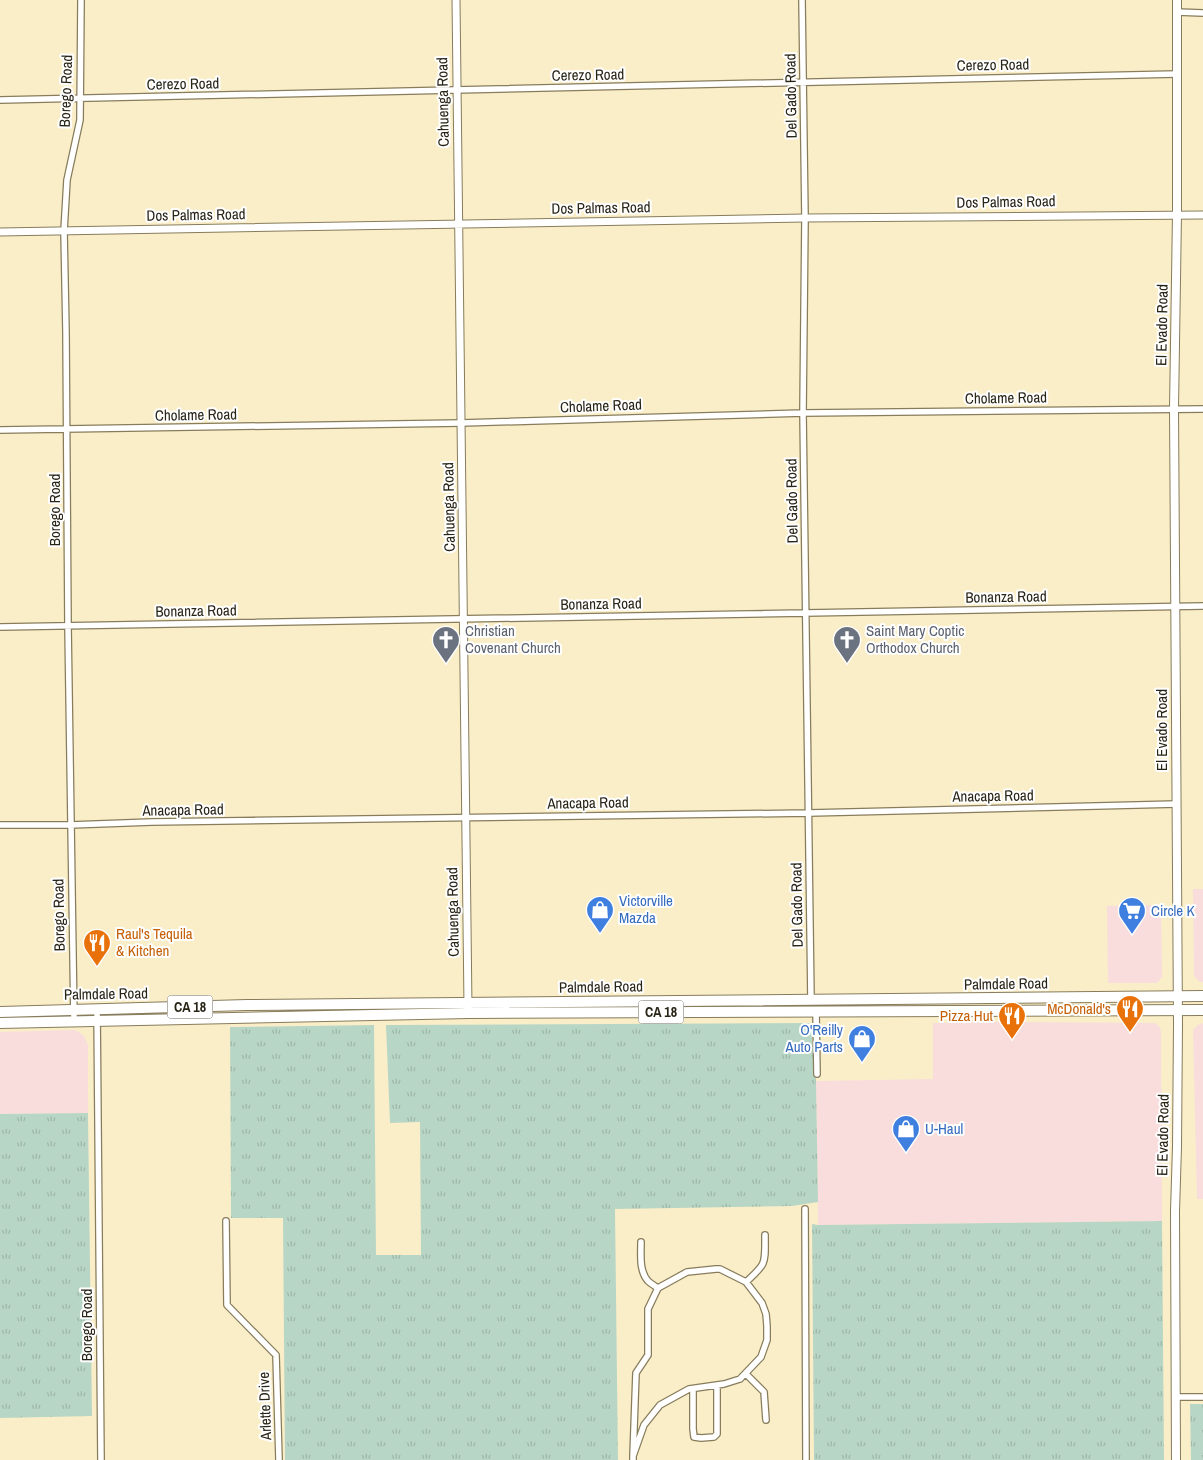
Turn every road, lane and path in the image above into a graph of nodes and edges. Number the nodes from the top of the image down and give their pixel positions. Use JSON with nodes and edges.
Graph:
{"nodes":[{"id":1,"x":81,"y":0,"type":"edge"},
{"id":2,"x":456,"y":0,"type":"edge"},
{"id":3,"x":802,"y":0,"type":"edge"},
{"id":4,"x":1177,"y":0,"type":"edge"},
{"id":5,"x":1177,"y":12,"type":"junction"},
{"id":6,"x":1203,"y":13,"type":"edge"},
{"id":7,"x":1177,"y":74,"type":"junction"},
{"id":8,"x":803,"y":82,"type":"junction"},
{"id":9,"x":456,"y":91,"type":"junction"},
{"id":10,"x":80,"y":99,"type":"junction"},
{"id":11,"x":0,"y":100,"type":"edge"},
{"id":12,"x":1178,"y":214,"type":"junction"},
{"id":13,"x":1203,"y":215,"type":"edge"},
{"id":14,"x":805,"y":218,"type":"junction"},
{"id":15,"x":458,"y":225,"type":"junction"},
{"id":16,"x":0,"y":232,"type":"edge"},
{"id":17,"x":64,"y":232,"type":"junction"},
{"id":18,"x":1174,"y":408,"type":"junction"},
{"id":19,"x":1203,"y":409,"type":"edge"},
{"id":20,"x":803,"y":413,"type":"junction"},
{"id":21,"x":462,"y":423,"type":"junction"},
{"id":22,"x":67,"y":429,"type":"junction"},
{"id":23,"x":0,"y":430,"type":"edge"},
{"id":24,"x":1175,"y":606,"type":"junction"},
{"id":25,"x":1203,"y":606,"type":"edge"},
{"id":26,"x":806,"y":612,"type":"junction"},
{"id":27,"x":464,"y":620,"type":"junction"},
{"id":28,"x":68,"y":626,"type":"junction"},
{"id":29,"x":0,"y":627,"type":"edge"},
{"id":30,"x":1177,"y":804,"type":"junction"},
{"id":31,"x":809,"y":813,"type":"junction"},
{"id":32,"x":466,"y":818,"type":"junction"},
{"id":33,"x":0,"y":825,"type":"edge"},
{"id":34,"x":70,"y":825,"type":"junction"},
{"id":35,"x":1203,"y":996,"type":"edge"},
{"id":36,"x":1178,"y":997,"type":"junction"},
{"id":37,"x":811,"y":1001,"type":"junction"},
{"id":38,"x":468,"y":1008,"type":"junction"},
{"id":39,"x":74,"y":1010,"type":"junction"},
{"id":40,"x":1178,"y":1010,"type":"junction"},
{"id":41,"x":1203,"y":1010,"type":"edge"},
{"id":42,"x":816,"y":1011,"type":"junction"},
{"id":43,"x":0,"y":1012,"type":"edge"},
{"id":44,"x":97,"y":1015,"type":"junction"},
{"id":45,"x":74,"y":1021,"type":"junction"},
{"id":46,"x":0,"y":1023,"type":"edge"},
{"id":47,"x":817,"y":1074,"type":"dead end"},
{"id":48,"x":805,"y":1209,"type":"dead end"},
{"id":49,"x":226,"y":1221,"type":"dead end"},
{"id":50,"x":765,"y":1235,"type":"dead end"},
{"id":51,"x":641,"y":1242,"type":"dead end"},
{"id":52,"x":746,"y":1282,"type":"junction"},
{"id":53,"x":658,"y":1288,"type":"junction"},
{"id":54,"x":746,"y":1374,"type":"junction"},
{"id":55,"x":717,"y":1385,"type":"junction"},
{"id":56,"x":693,"y":1389,"type":"junction"},
{"id":57,"x":1176,"y":1397,"type":"junction"},
{"id":58,"x":1203,"y":1397,"type":"edge"},
{"id":59,"x":766,"y":1420,"type":"dead end"},
{"id":60,"x":633,"y":1458,"type":"edge"},
{"id":61,"x":101,"y":1460,"type":"edge"},
{"id":62,"x":279,"y":1460,"type":"edge"},
{"id":63,"x":806,"y":1460,"type":"edge"},
{"id":64,"x":1176,"y":1460,"type":"edge"}],
"edges":[{"from":1,"to":10,"type":"street","name":"Borego Road"},
{"from":2,"to":9,"type":"street","name":"Cahuenga Road"},
{"from":3,"to":8,"type":"street","name":"Del Gado Road"},
{"from":4,"to":5,"type":"main road","name":"El Evado Road"},
{"from":5,"to":6,"type":"street"},
{"from":5,"to":7,"type":"main road","name":"El Evado Road"},
{"from":7,"to":8,"type":"street","name":"Cerezo Road"},
{"from":7,"to":12,"type":"main road","name":"El Evado Road"},
{"from":8,"to":9,"type":"street","name":"Cerezo Road"},
{"from":8,"to":14,"type":"street","name":"Del Gado Road"},
{"from":9,"to":10,"type":"street","name":"Cerezo Road"},
{"from":9,"to":15,"type":"street","name":"Cahuenga Road"},
{"from":10,"to":11,"type":"street","name":"Cerezo Road"},
{"from":10,"to":17,"type":"street","name":"Borego Road"},
{"from":12,"to":13,"type":"street","name":"Dos Palmas Road"},
{"from":12,"to":14,"type":"street","name":"Dos Palmas Road"},
{"from":12,"to":18,"type":"main road","name":"El Evado Road"},
{"from":14,"to":15,"type":"street","name":"Dos Palmas Road"},
{"from":14,"to":20,"type":"street","name":"Del Gado Road"},
{"from":15,"to":17,"type":"street","name":"Dos Palmas Road"},
{"from":15,"to":21,"type":"street","name":"Cahuenga Road"},
{"from":16,"to":17,"type":"street","name":"Dos Palmas Road"},
{"from":17,"to":22,"type":"street","name":"Borego Road"},
{"from":18,"to":19,"type":"street","name":"Cholame Road"},
{"from":18,"to":20,"type":"street","name":"Cholame Road"},
{"from":18,"to":24,"type":"main road","name":"El Evado Road"},
{"from":20,"to":21,"type":"street","name":"Cholame Road"},
{"from":20,"to":26,"type":"street","name":"Del Gado Road"},
{"from":21,"to":22,"type":"street","name":"Cholame Road"},
{"from":21,"to":27,"type":"street","name":"Cahuenga Road"},
{"from":22,"to":23,"type":"street","name":"Cholame Road"},
{"from":22,"to":28,"type":"street","name":"Borego Road"},
{"from":24,"to":25,"type":"street","name":"Bonanza Road"},
{"from":24,"to":26,"type":"street","name":"Bonanza Road"},
{"from":24,"to":30,"type":"main road","name":"El Evado Road"},
{"from":26,"to":27,"type":"street","name":"Bonanza Road"},
{"from":26,"to":31,"type":"street","name":"Del Gado Road"},
{"from":27,"to":28,"type":"street","name":"Bonanza Road"},
{"from":27,"to":32,"type":"street","name":"Cahuenga Road"},
{"from":28,"to":29,"type":"street","name":"Bonanza Road"},
{"from":28,"to":34,"type":"street","name":"Borego Road"},
{"from":30,"to":31,"type":"street","name":"Anacapa Road"},
{"from":30,"to":36,"type":"main road","name":"El Evado Road"},
{"from":31,"to":32,"type":"street","name":"Anacapa Road"},
{"from":31,"to":37,"type":"street","name":"Del Gado Road"},
{"from":32,"to":34,"type":"street","name":"Anacapa Road"},
{"from":32,"to":38,"type":"street","name":"Cahuenga Road"},
{"from":33,"to":34,"type":"street","name":"Anacapa Road"},
{"from":34,"to":39,"type":"street","name":"Borego Road"},
{"from":35,"to":36,"type":"highway","name":"Palmdale Road","number":"CA 18"},
{"from":36,"to":37,"type":"highway","name":"Palmdale Road","number":"CA 18"},
{"from":36,"to":40,"type":"main road","name":"El Evado Road"},
{"from":37,"to":38,"type":"highway","name":"Palmdale Road","number":"CA 18"},
{"from":38,"to":42,"type":"highway","name":"Palmdale Road","number":"CA 18"},
{"from":38,"to":44,"type":"highway","name":"Palmdale Road","number":"CA 18"},
{"from":39,"to":43,"type":"highway","name":"Palmdale Road","number":"CA 18"},
{"from":39,"to":44,"type":"highway","name":"Palmdale Road","number":"CA 18"},
{"from":39,"to":45,"type":"street","name":"Borego Road"},
{"from":40,"to":41,"type":"highway","name":"Palmdale Road","number":"CA 18"},
{"from":40,"to":42,"type":"highway","name":"Palmdale Road","number":"CA 18"},
{"from":40,"to":57,"type":"main road","name":"El Evado Road"},
{"from":42,"to":47,"type":"street"},
{"from":44,"to":45,"type":"highway","name":"Palmdale Road","number":"CA 18"},
{"from":44,"to":61,"type":"street","name":"Borego Road"},
{"from":45,"to":46,"type":"highway","name":"Palmdale Road","number":"CA 18"},
{"from":48,"to":63,"type":"street"},
{"from":49,"to":62,"type":"street","name":"Arlette Drive"},
{"from":50,"to":52,"type":"street"},
{"from":51,"to":53,"type":"street"},
{"from":52,"to":53,"type":"street"},
{"from":52,"to":54,"type":"street"},
{"from":53,"to":60,"type":"street"},
{"from":54,"to":55,"type":"street"},
{"from":54,"to":59,"type":"street"},
{"from":55,"to":56,"type":"street"},
{"from":55,"to":56,"type":"street"},
{"from":56,"to":60,"type":"street"},
{"from":57,"to":58,"type":"street"},
{"from":57,"to":64,"type":"main road","name":"El Evado Road"}]}
